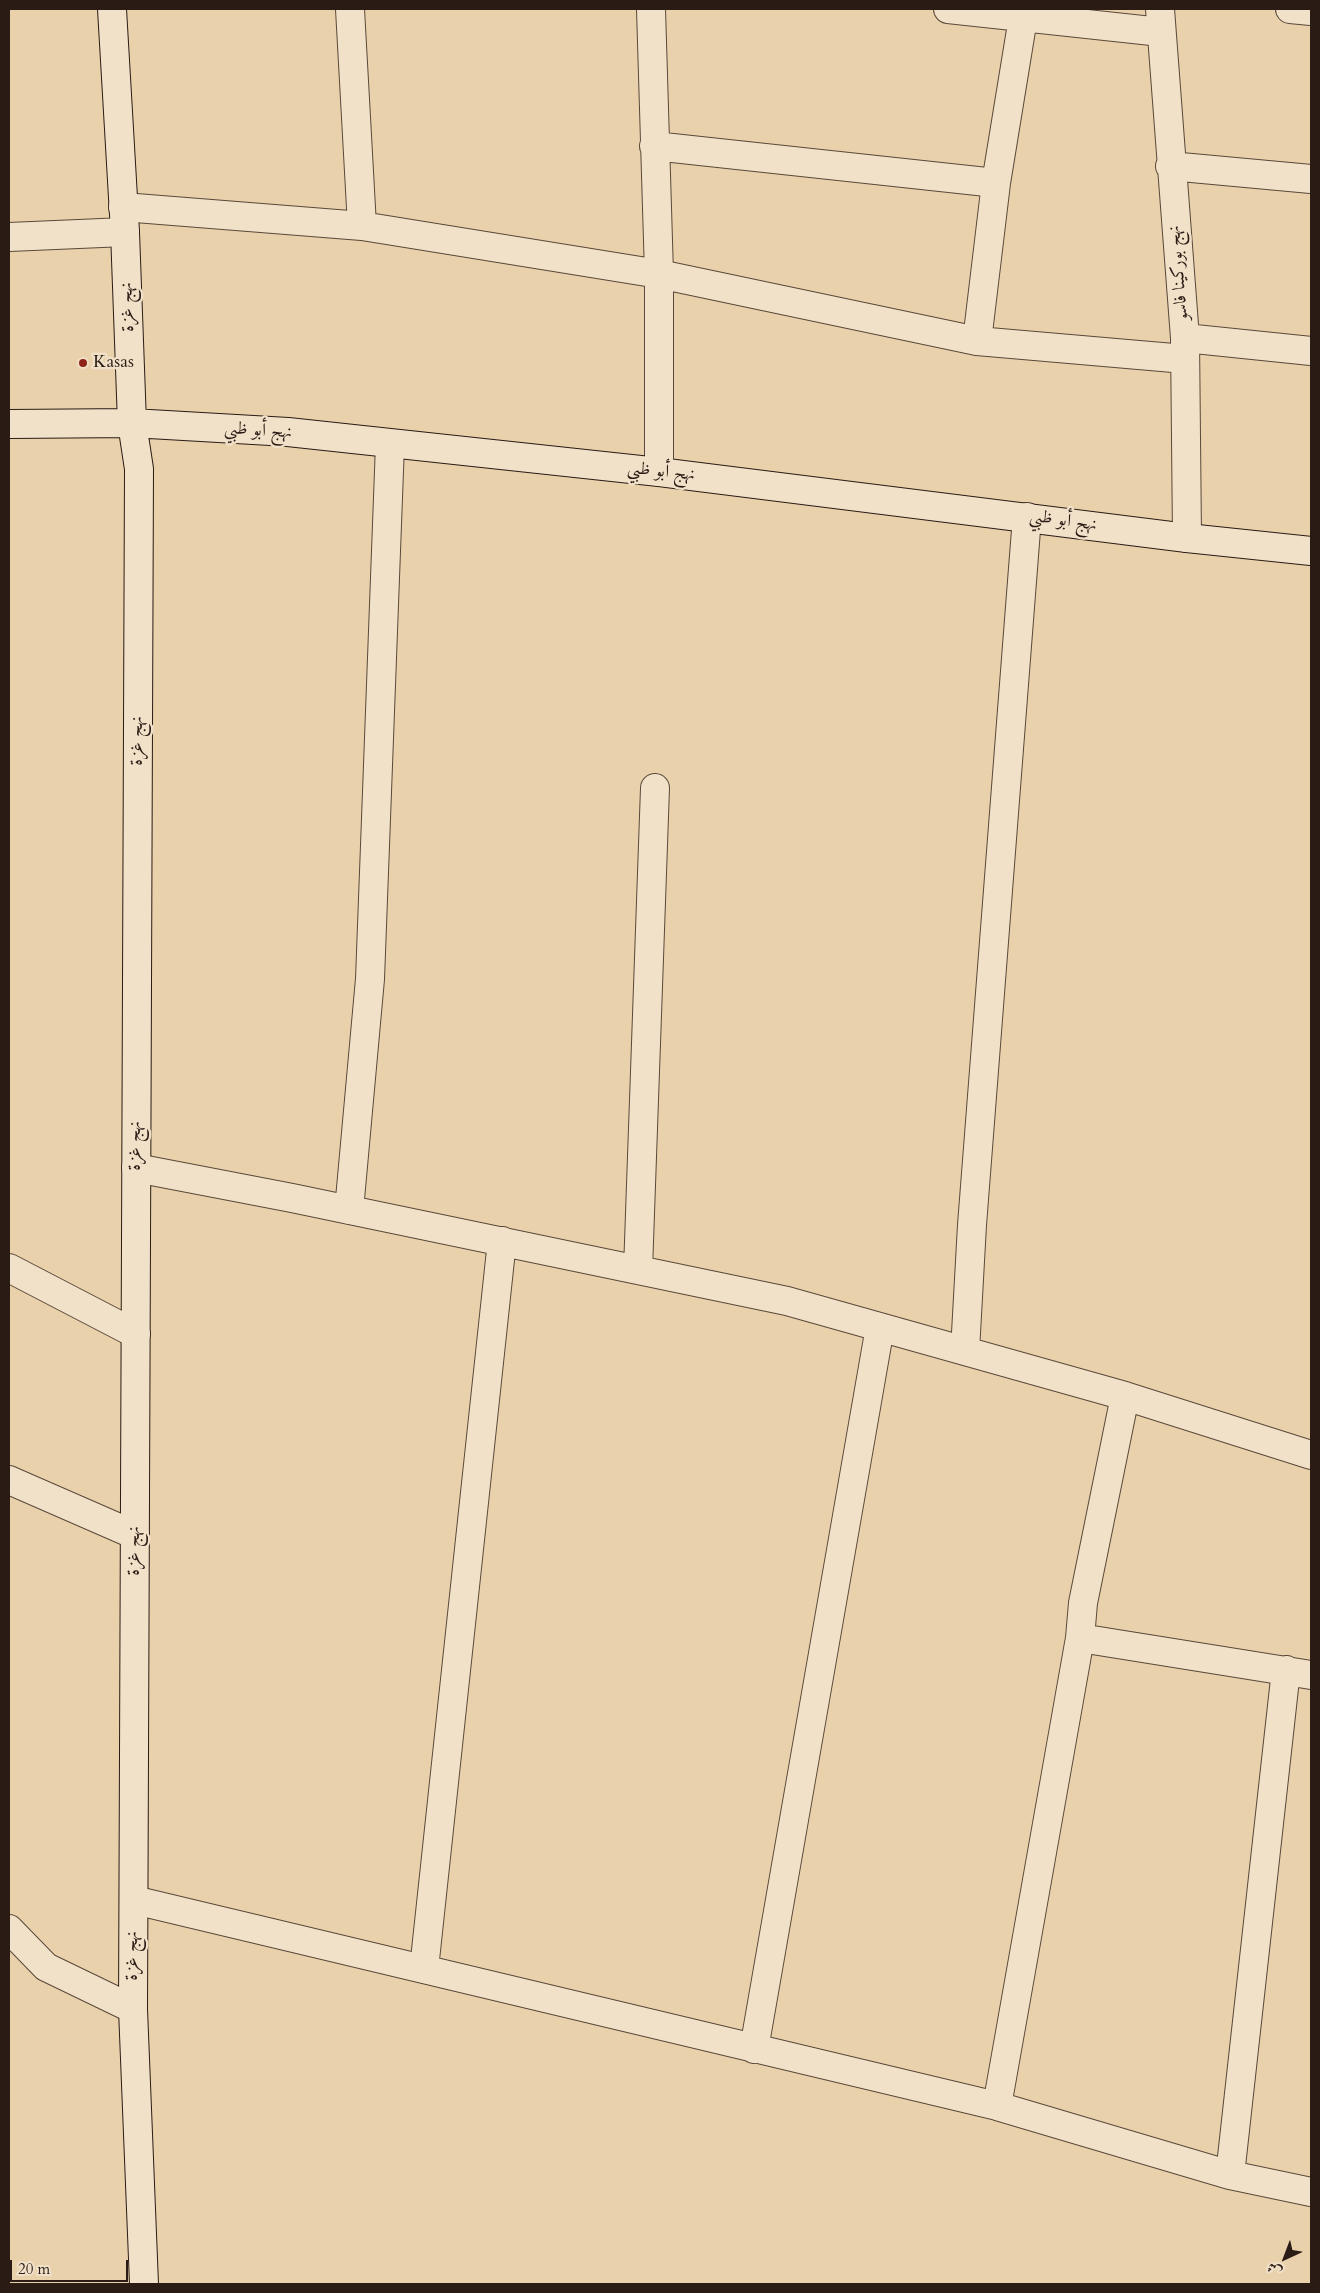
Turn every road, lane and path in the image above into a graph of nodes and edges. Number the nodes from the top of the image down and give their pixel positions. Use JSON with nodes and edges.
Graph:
{"nodes":[{"id":1,"x":112,"y":9,"type":"edge"},
{"id":2,"x":350,"y":9,"type":"edge"},
{"id":3,"x":651,"y":9,"type":"edge"},
{"id":4,"x":948,"y":9,"type":"edge"},
{"id":5,"x":1290,"y":9,"type":"edge"},
{"id":6,"x":1311,"y":10,"type":"edge"},
{"id":7,"x":1023,"y":18,"type":"junction"},
{"id":8,"x":1160,"y":20,"type":"edge"},
{"id":9,"x":654,"y":146,"type":"junction"},
{"id":10,"x":1170,"y":166,"type":"junction"},
{"id":11,"x":1311,"y":179,"type":"edge"},
{"id":12,"x":996,"y":183,"type":"junction"},
{"id":13,"x":124,"y":219,"type":"junction"},
{"id":14,"x":362,"y":226,"type":"junction"},
{"id":15,"x":9,"y":237,"type":"edge"},
{"id":16,"x":659,"y":274,"type":"junction"},
{"id":17,"x":978,"y":341,"type":"junction"},
{"id":18,"x":1185,"y":348,"type":"junction"},
{"id":19,"x":1311,"y":351,"type":"edge"},
{"id":20,"x":132,"y":423,"type":"junction"},
{"id":21,"x":9,"y":424,"type":"edge"},
{"id":22,"x":390,"y":444,"type":"junction"},
{"id":23,"x":659,"y":472,"type":"junction"},
{"id":24,"x":1027,"y":517,"type":"junction"},
{"id":25,"x":1186,"y":538,"type":"junction"},
{"id":26,"x":1311,"y":551,"type":"edge"},
{"id":27,"x":655,"y":788,"type":"dead end"},
{"id":28,"x":136,"y":1168,"type":"junction"},
{"id":29,"x":349,"y":1210,"type":"junction"},
{"id":30,"x":502,"y":1241,"type":"junction"},
{"id":31,"x":9,"y":1268,"type":"edge"},
{"id":32,"x":638,"y":1270,"type":"junction"},
{"id":33,"x":880,"y":1327,"type":"junction"},
{"id":34,"x":136,"y":1334,"type":"junction"},
{"id":35,"x":965,"y":1351,"type":"junction"},
{"id":36,"x":1125,"y":1396,"type":"junction"},
{"id":37,"x":1311,"y":1455,"type":"edge"},
{"id":38,"x":9,"y":1480,"type":"edge"},
{"id":39,"x":135,"y":1535,"type":"junction"},
{"id":40,"x":1080,"y":1638,"type":"junction"},
{"id":41,"x":1299,"y":1672,"type":"edge"},
{"id":42,"x":134,"y":1900,"type":"junction"},
{"id":43,"x":9,"y":1929,"type":"edge"},
{"id":44,"x":424,"y":1969,"type":"junction"},
{"id":45,"x":133,"y":2009,"type":"junction"},
{"id":46,"x":754,"y":2049,"type":"junction"},
{"id":47,"x":997,"y":2106,"type":"junction"},
{"id":48,"x":1230,"y":2175,"type":"junction"},
{"id":49,"x":1311,"y":2192,"type":"edge"},
{"id":50,"x":144,"y":2284,"type":"edge"}],
"edges":[{"from":1,"to":13,"type":"street","name":"نهج غزة"},
{"from":2,"to":14,"type":"street"},
{"from":3,"to":9,"type":"street"},
{"from":4,"to":7,"type":"street"},
{"from":5,"to":6,"type":"street"},
{"from":7,"to":8,"type":"street"},
{"from":7,"to":12,"type":"street"},
{"from":8,"to":10,"type":"street","name":"نهج بوركينا فاسو"},
{"from":9,"to":12,"type":"street"},
{"from":9,"to":16,"type":"street"},
{"from":10,"to":11,"type":"street"},
{"from":10,"to":18,"type":"street","name":"نهج بوركينا فاسو"},
{"from":12,"to":17,"type":"street"},
{"from":13,"to":14,"type":"street"},
{"from":13,"to":15,"type":"street"},
{"from":13,"to":20,"type":"street","name":"نهج غزة"},
{"from":14,"to":16,"type":"street"},
{"from":16,"to":17,"type":"street"},
{"from":16,"to":23,"type":"street"},
{"from":17,"to":18,"type":"street"},
{"from":18,"to":19,"type":"street"},
{"from":18,"to":25,"type":"street","name":"نهج بوركينا فاسو"},
{"from":20,"to":21,"type":"street","name":"نهج أبو ظبي"},
{"from":20,"to":22,"type":"street","name":"نهج أبو ظبي"},
{"from":20,"to":28,"type":"street","name":"نهج غزة"},
{"from":22,"to":23,"type":"street","name":"نهج أبو ظبي"},
{"from":22,"to":29,"type":"street"},
{"from":23,"to":24,"type":"street","name":"نهج أبو ظبي"},
{"from":24,"to":25,"type":"street","name":"نهج أبو ظبي"},
{"from":24,"to":35,"type":"street"},
{"from":25,"to":26,"type":"street","name":"نهج أبو ظبي"},
{"from":27,"to":32,"type":"street"},
{"from":28,"to":29,"type":"street"},
{"from":28,"to":34,"type":"street","name":"نهج غزة"},
{"from":29,"to":30,"type":"street"},
{"from":30,"to":32,"type":"street"},
{"from":30,"to":44,"type":"street"},
{"from":31,"to":34,"type":"street"},
{"from":32,"to":33,"type":"street"},
{"from":33,"to":35,"type":"street"},
{"from":33,"to":46,"type":"street"},
{"from":34,"to":39,"type":"street","name":"نهج غزة"},
{"from":35,"to":36,"type":"street"},
{"from":36,"to":37,"type":"street"},
{"from":36,"to":40,"type":"street"},
{"from":38,"to":39,"type":"street"},
{"from":39,"to":42,"type":"street","name":"نهج غزة"},
{"from":40,"to":41,"type":"street"},
{"from":40,"to":47,"type":"street"},
{"from":41,"to":48,"type":"street"},
{"from":42,"to":44,"type":"street"},
{"from":42,"to":45,"type":"street","name":"نهج غزة"},
{"from":43,"to":45,"type":"street"},
{"from":44,"to":46,"type":"street"},
{"from":45,"to":50,"type":"street","name":"نهج غزة"},
{"from":46,"to":47,"type":"street"},
{"from":47,"to":48,"type":"street"},
{"from":48,"to":49,"type":"street"}]}
